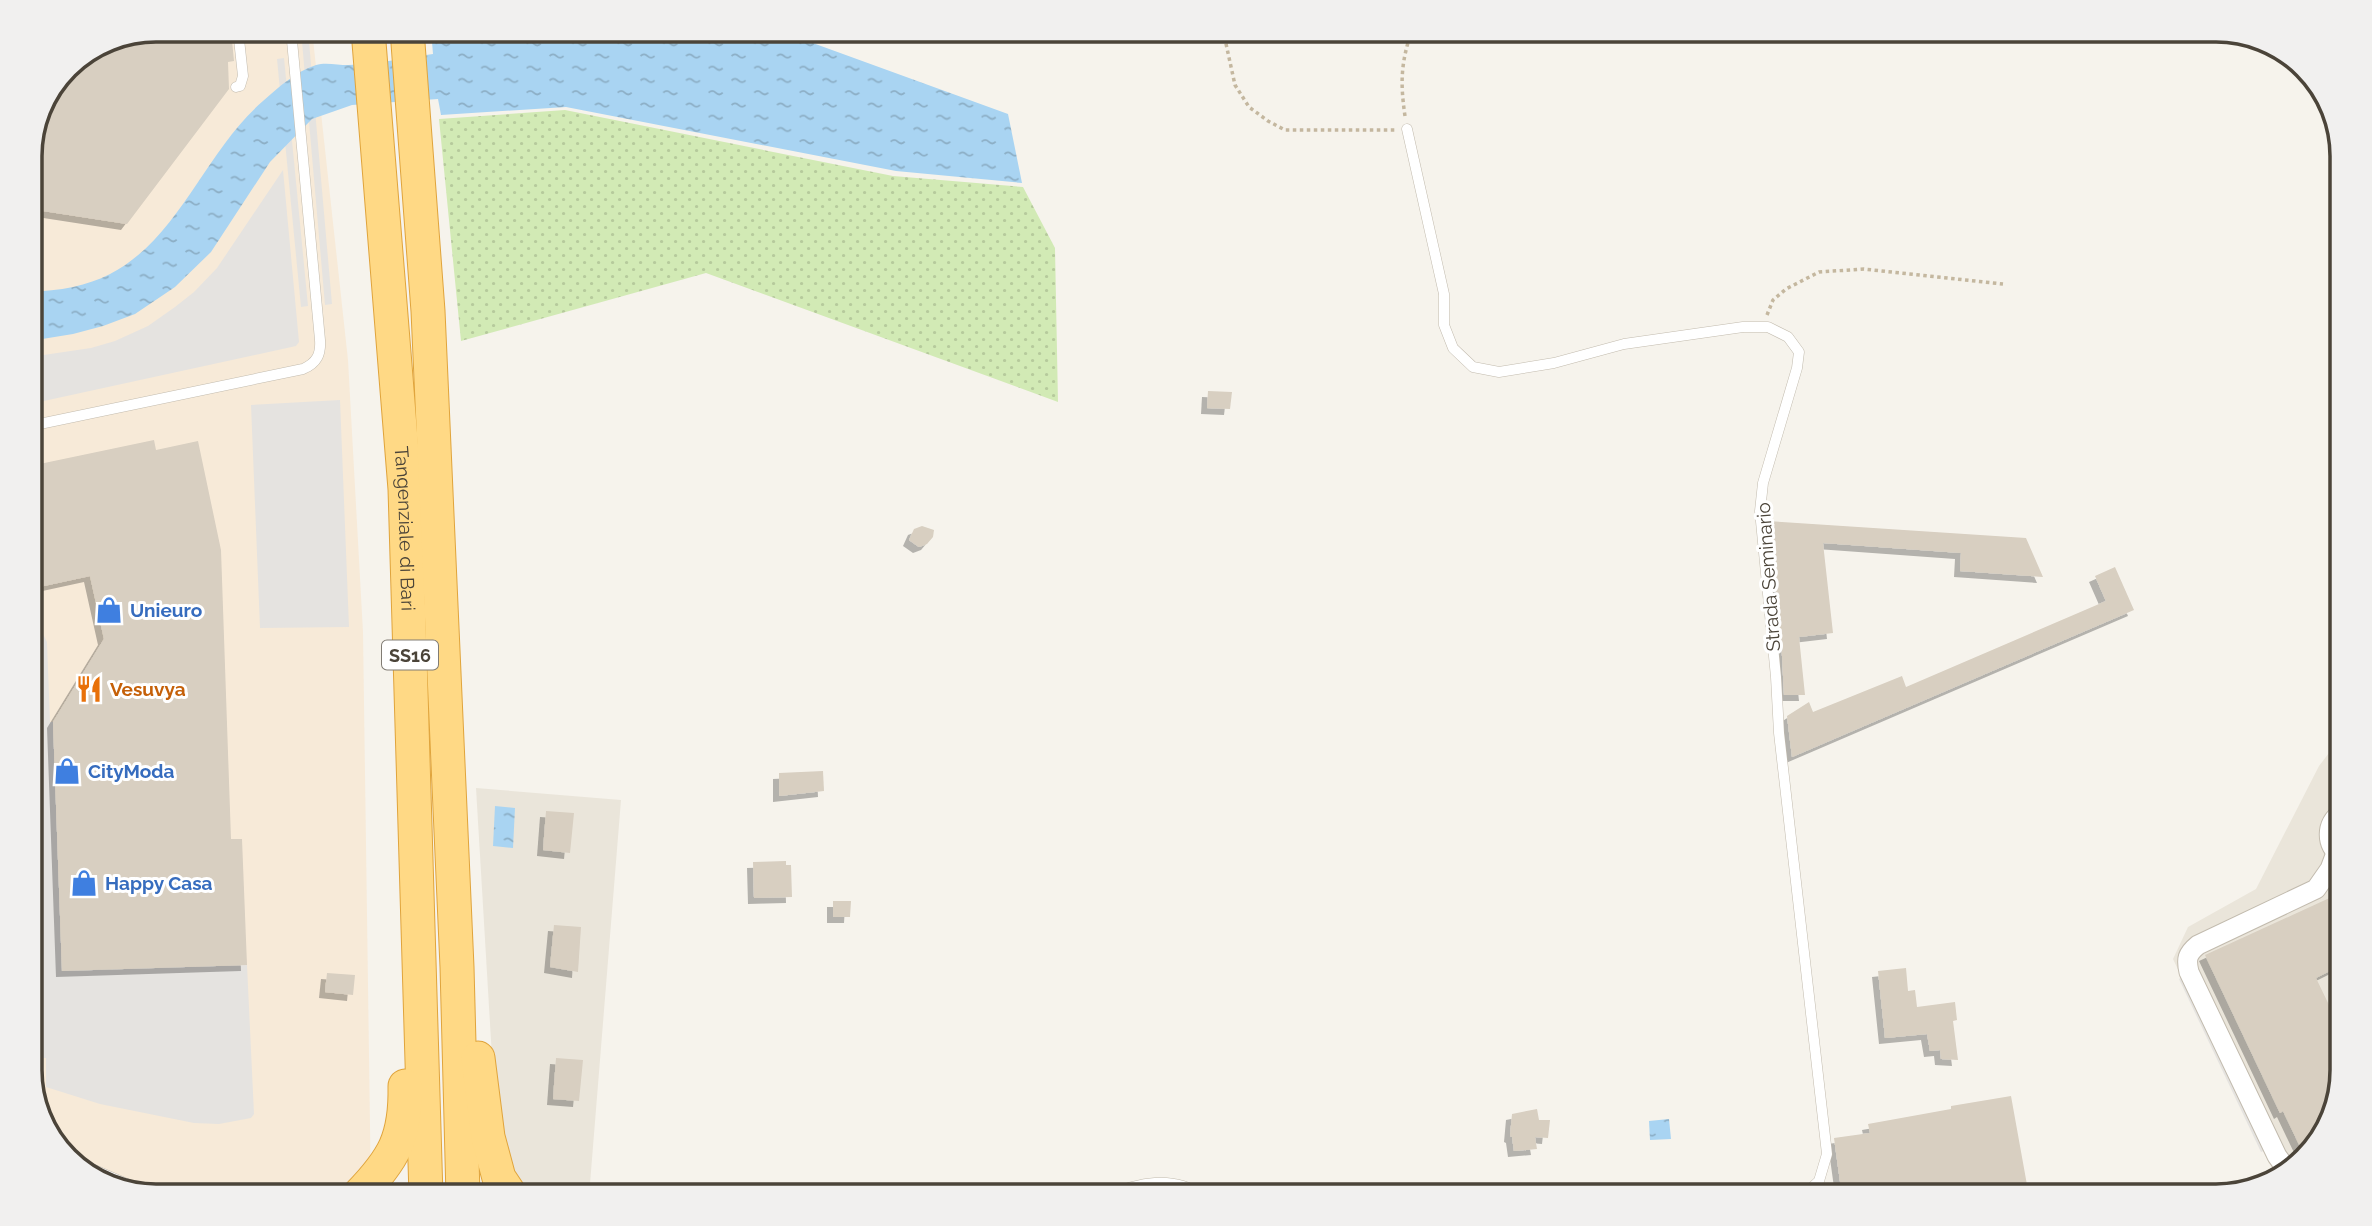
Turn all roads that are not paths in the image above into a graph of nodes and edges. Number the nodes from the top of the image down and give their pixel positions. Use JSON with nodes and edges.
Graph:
{"nodes":[{"id":1,"x":239,"y":42,"type":"edge"},
{"id":2,"x":292,"y":42,"type":"edge"},
{"id":3,"x":369,"y":42,"type":"edge"},
{"id":4,"x":408,"y":42,"type":"edge"},
{"id":5,"x":236,"y":87,"type":"dead end"},
{"id":6,"x":1407,"y":129,"type":"road end"},
{"id":7,"x":42,"y":423,"type":"edge"},
{"id":8,"x":2330,"y":869,"type":"edge"},
{"id":9,"x":457,"y":967,"type":"junction"},
{"id":10,"x":420,"y":985,"type":"junction"},
{"id":11,"x":2282,"y":1163,"type":"edge"},
{"id":12,"x":370,"y":1184,"type":"edge"},
{"id":13,"x":426,"y":1184,"type":"edge"},
{"id":14,"x":463,"y":1184,"type":"edge"},
{"id":15,"x":503,"y":1184,"type":"edge"},
{"id":16,"x":1140,"y":1184,"type":"edge"},
{"id":17,"x":1178,"y":1184,"type":"edge"},
{"id":18,"x":1816,"y":1184,"type":"edge"}],
"edges":[{"from":1,"to":5,"type":"lane"},
{"from":2,"to":7,"type":"lane"},
{"from":3,"to":10,"type":"highway","name":"Tangenziale di Bari","number":"SS16"},
{"from":4,"to":9,"type":"highway","name":"Tangenziale di Bari","number":"SS16"},
{"from":6,"to":18,"type":"lane","name":"Strada Seminario"},
{"from":8,"to":11,"type":"street"},
{"from":9,"to":14,"type":"highway","name":"Tangenziale di Bari","number":"SS16"},
{"from":9,"to":15,"type":"highway"},
{"from":10,"to":12,"type":"highway"},
{"from":10,"to":13,"type":"highway","name":"Tangenziale di Bari","number":"SS16"},
{"from":16,"to":17,"type":"lane"}]}
